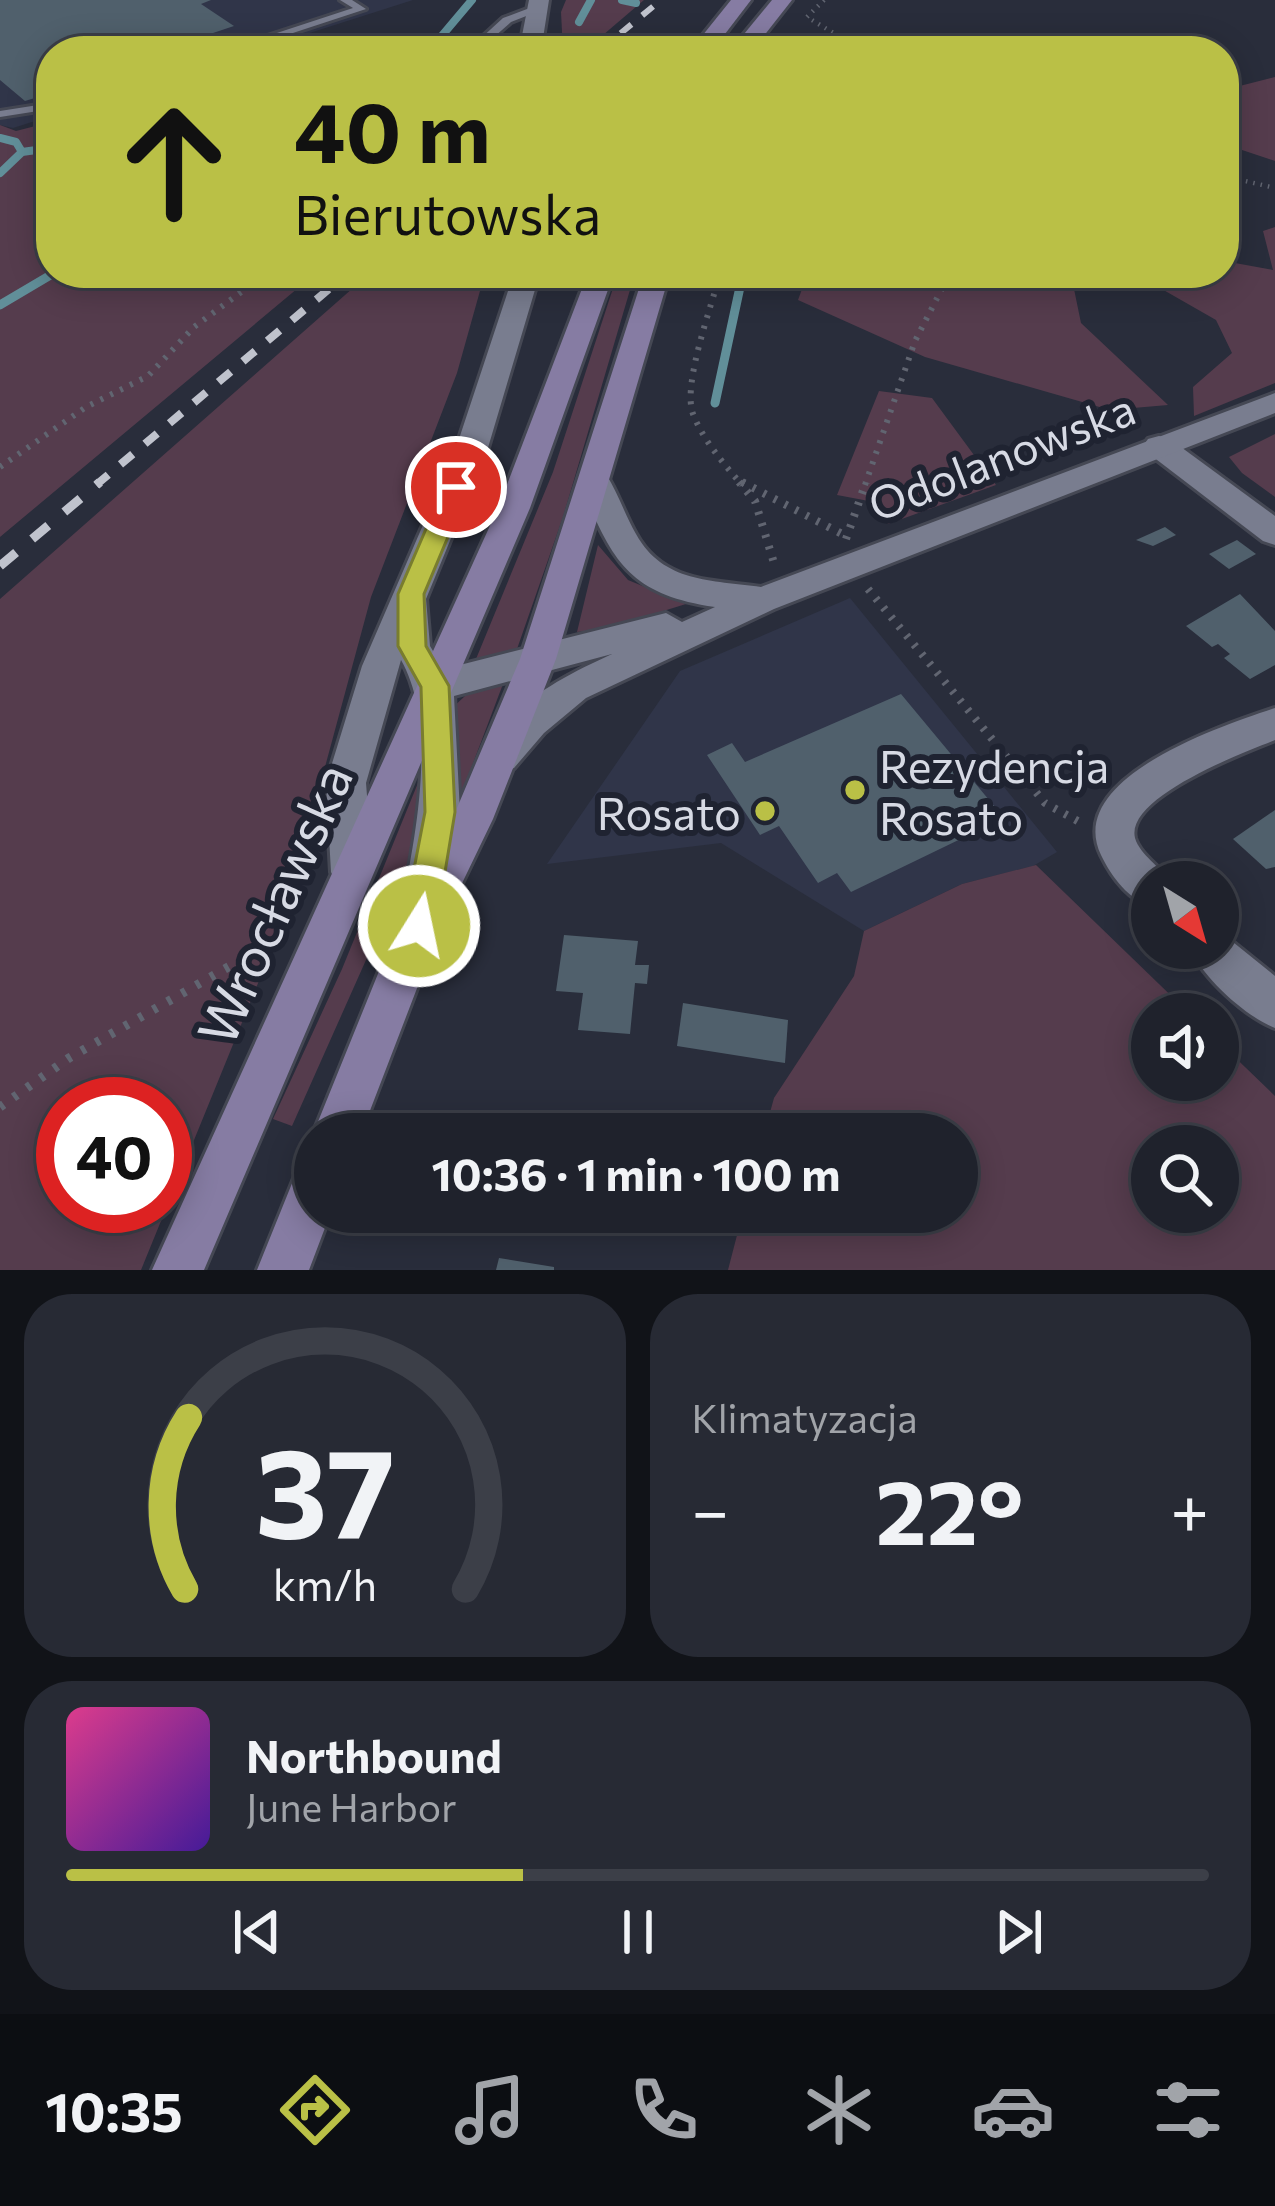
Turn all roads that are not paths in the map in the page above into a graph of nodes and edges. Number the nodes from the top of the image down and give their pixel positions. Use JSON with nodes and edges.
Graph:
{"nodes":[{"id":1,"x":345,"y":0,"type":"edge"},
{"id":2,"x":741,"y":0,"type":"edge"},
{"id":3,"x":782,"y":0,"type":"edge"},
{"id":4,"x":537,"y":5,"type":"edge"},
{"id":5,"x":275,"y":36,"type":"edge"},
{"id":6,"x":489,"y":36,"type":"edge"},
{"id":7,"x":532,"y":36,"type":"edge"},
{"id":8,"x":712,"y":36,"type":"edge"},
{"id":9,"x":753,"y":36,"type":"edge"},
{"id":10,"x":36,"y":108,"type":"edge"},
{"id":11,"x":0,"y":114,"type":"edge"},
{"id":12,"x":522,"y":288,"type":"edge"},
{"id":13,"x":596,"y":288,"type":"edge"},
{"id":14,"x":653,"y":288,"type":"edge"},
{"id":15,"x":1275,"y":402,"type":"edge"},
{"id":16,"x":1160,"y":446,"type":"junction"},
{"id":17,"x":595,"y":482,"type":"junction"},
{"id":18,"x":1275,"y":532,"type":"edge"},
{"id":19,"x":778,"y":593,"type":"junction"},
{"id":20,"x":411,"y":594,"type":"junction"},
{"id":21,"x":538,"y":659,"type":"junction"},
{"id":22,"x":430,"y":707,"type":"junction"},
{"id":23,"x":1275,"y":723,"type":"edge"},
{"id":24,"x":504,"y":743,"type":"junction"},
{"id":25,"x":1131,"y":867,"type":"edge"},
{"id":26,"x":352,"y":872,"type":"junction"},
{"id":27,"x":419,"y":926,"type":"junction"},
{"id":28,"x":1235,"y":969,"type":"edge"},
{"id":29,"x":1275,"y":1006,"type":"edge"},
{"id":30,"x":345,"y":1113,"type":"edge"},
{"id":31,"x":298,"y":1233,"type":"edge"},
{"id":32,"x":178,"y":1270,"type":"edge"},
{"id":33,"x":283,"y":1270,"type":"edge"}],
"edges":[{"from":1,"to":5,"type":"lane"},
{"from":2,"to":8,"type":"main road"},
{"from":3,"to":9,"type":"main road"},
{"from":4,"to":6,"type":"lane"},
{"from":4,"to":7,"type":"street"},
{"from":10,"to":11,"type":"lane"},
{"from":12,"to":20,"type":"street"},
{"from":13,"to":22,"type":"main road","name":"Wrocławska"},
{"from":14,"to":17,"type":"main road"},
{"from":15,"to":16,"type":"street","name":"Odolanowska"},
{"from":16,"to":18,"type":"street"},
{"from":16,"to":19,"type":"street","name":"Odolanowska"},
{"from":17,"to":19,"type":"street","name":"Odolanowska"},
{"from":17,"to":21,"type":"main road"},
{"from":19,"to":21,"type":"street","name":"Odolanowska"},
{"from":19,"to":24,"type":"street","name":"Odolanowska"},
{"from":20,"to":22,"type":"street"},
{"from":20,"to":26,"type":"street"},
{"from":21,"to":22,"type":"street","name":"Odolanowska"},
{"from":21,"to":24,"type":"main road"},
{"from":22,"to":26,"type":"main road","name":"Wrocławska"},
{"from":22,"to":27,"type":"street"},
{"from":23,"to":25,"type":"street"},
{"from":24,"to":27,"type":"main road"},
{"from":26,"to":32,"type":"main road","name":"Wrocławska"},
{"from":27,"to":30,"type":"main road"},
{"from":28,"to":29,"type":"street"},
{"from":31,"to":33,"type":"main road"}]}
